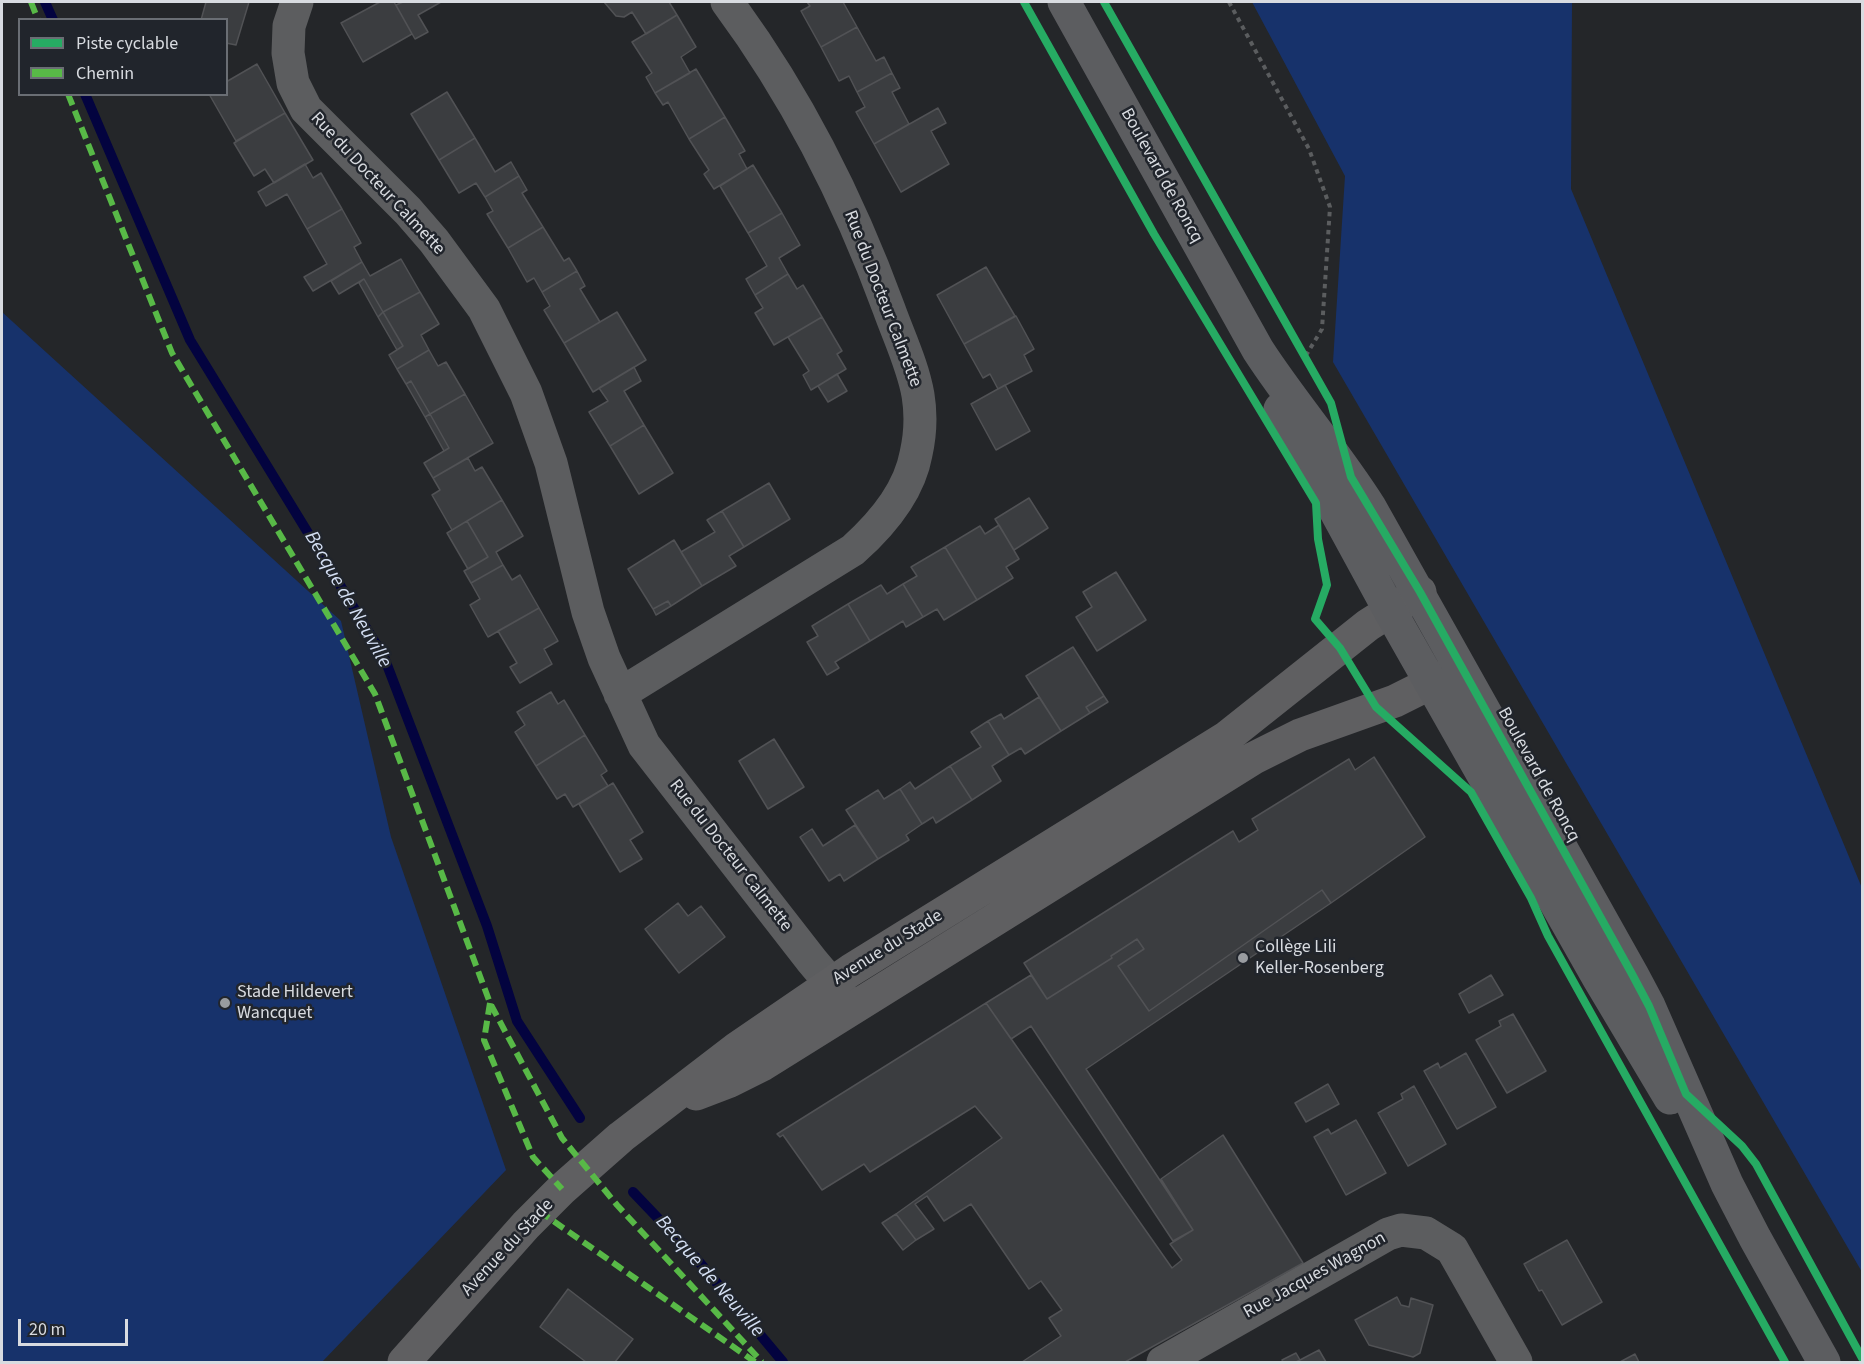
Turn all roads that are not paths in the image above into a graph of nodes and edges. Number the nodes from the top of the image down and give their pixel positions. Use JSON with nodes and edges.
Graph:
{"nodes":[{"id":1,"x":297,"y":2,"type":"edge"},
{"id":2,"x":727,"y":2,"type":"edge"},
{"id":3,"x":1064,"y":2,"type":"edge"},
{"id":4,"x":1258,"y":350,"type":"junction"},
{"id":5,"x":1420,"y":592,"type":"junction"},
{"id":6,"x":1390,"y":611,"type":"junction"},
{"id":7,"x":1461,"y":667,"type":"junction"},
{"id":8,"x":1432,"y":683,"type":"junction"},
{"id":9,"x":620,"y":694,"type":"junction"},
{"id":10,"x":831,"y":983,"type":"junction"},
{"id":11,"x":853,"y":1009,"type":"junction"},
{"id":12,"x":658,"y":1109,"type":"junction"},
{"id":13,"x":1755,"y":1238,"type":"junction"},
{"id":14,"x":404,"y":1362,"type":"edge"},
{"id":15,"x":1163,"y":1362,"type":"edge"},
{"id":16,"x":1516,"y":1362,"type":"edge"},
{"id":17,"x":1824,"y":1362,"type":"edge"}],
"edges":[{"from":1,"to":9,"type":"street","name":"Rue du Docteur Calmette"},
{"from":2,"to":9,"type":"street","name":"Rue du Docteur Calmette"},
{"from":3,"to":4,"type":"main road","name":"Boulevard de Roncq"},
{"from":4,"to":5,"type":"main road","name":"Boulevard de Roncq"},
{"from":4,"to":6,"type":"main road","name":"Boulevard de Roncq"},
{"from":5,"to":6,"type":"main road","name":"Avenue du Stade"},
{"from":5,"to":7,"type":"main road","name":"Boulevard de Roncq"},
{"from":6,"to":8,"type":"main road","name":"Boulevard de Roncq"},
{"from":6,"to":10,"type":"main road","name":"Avenue du Stade"},
{"from":7,"to":8,"type":"main road"},
{"from":7,"to":13,"type":"main road","name":"Boulevard de Roncq"},
{"from":8,"to":11,"type":"main road"},
{"from":8,"to":13,"type":"main road","name":"Boulevard de Roncq"},
{"from":9,"to":10,"type":"street","name":"Rue du Docteur Calmette"},
{"from":10,"to":11,"type":"street","name":"Rue du Docteur Calmette"},
{"from":10,"to":12,"type":"main road","name":"Avenue du Stade"},
{"from":11,"to":12,"type":"main road"},
{"from":12,"to":14,"type":"main road","name":"Avenue du Stade"},
{"from":13,"to":17,"type":"main road","name":"Boulevard de Roncq"},
{"from":15,"to":16,"type":"street","name":"Rue Jacques Wagnon"}]}
